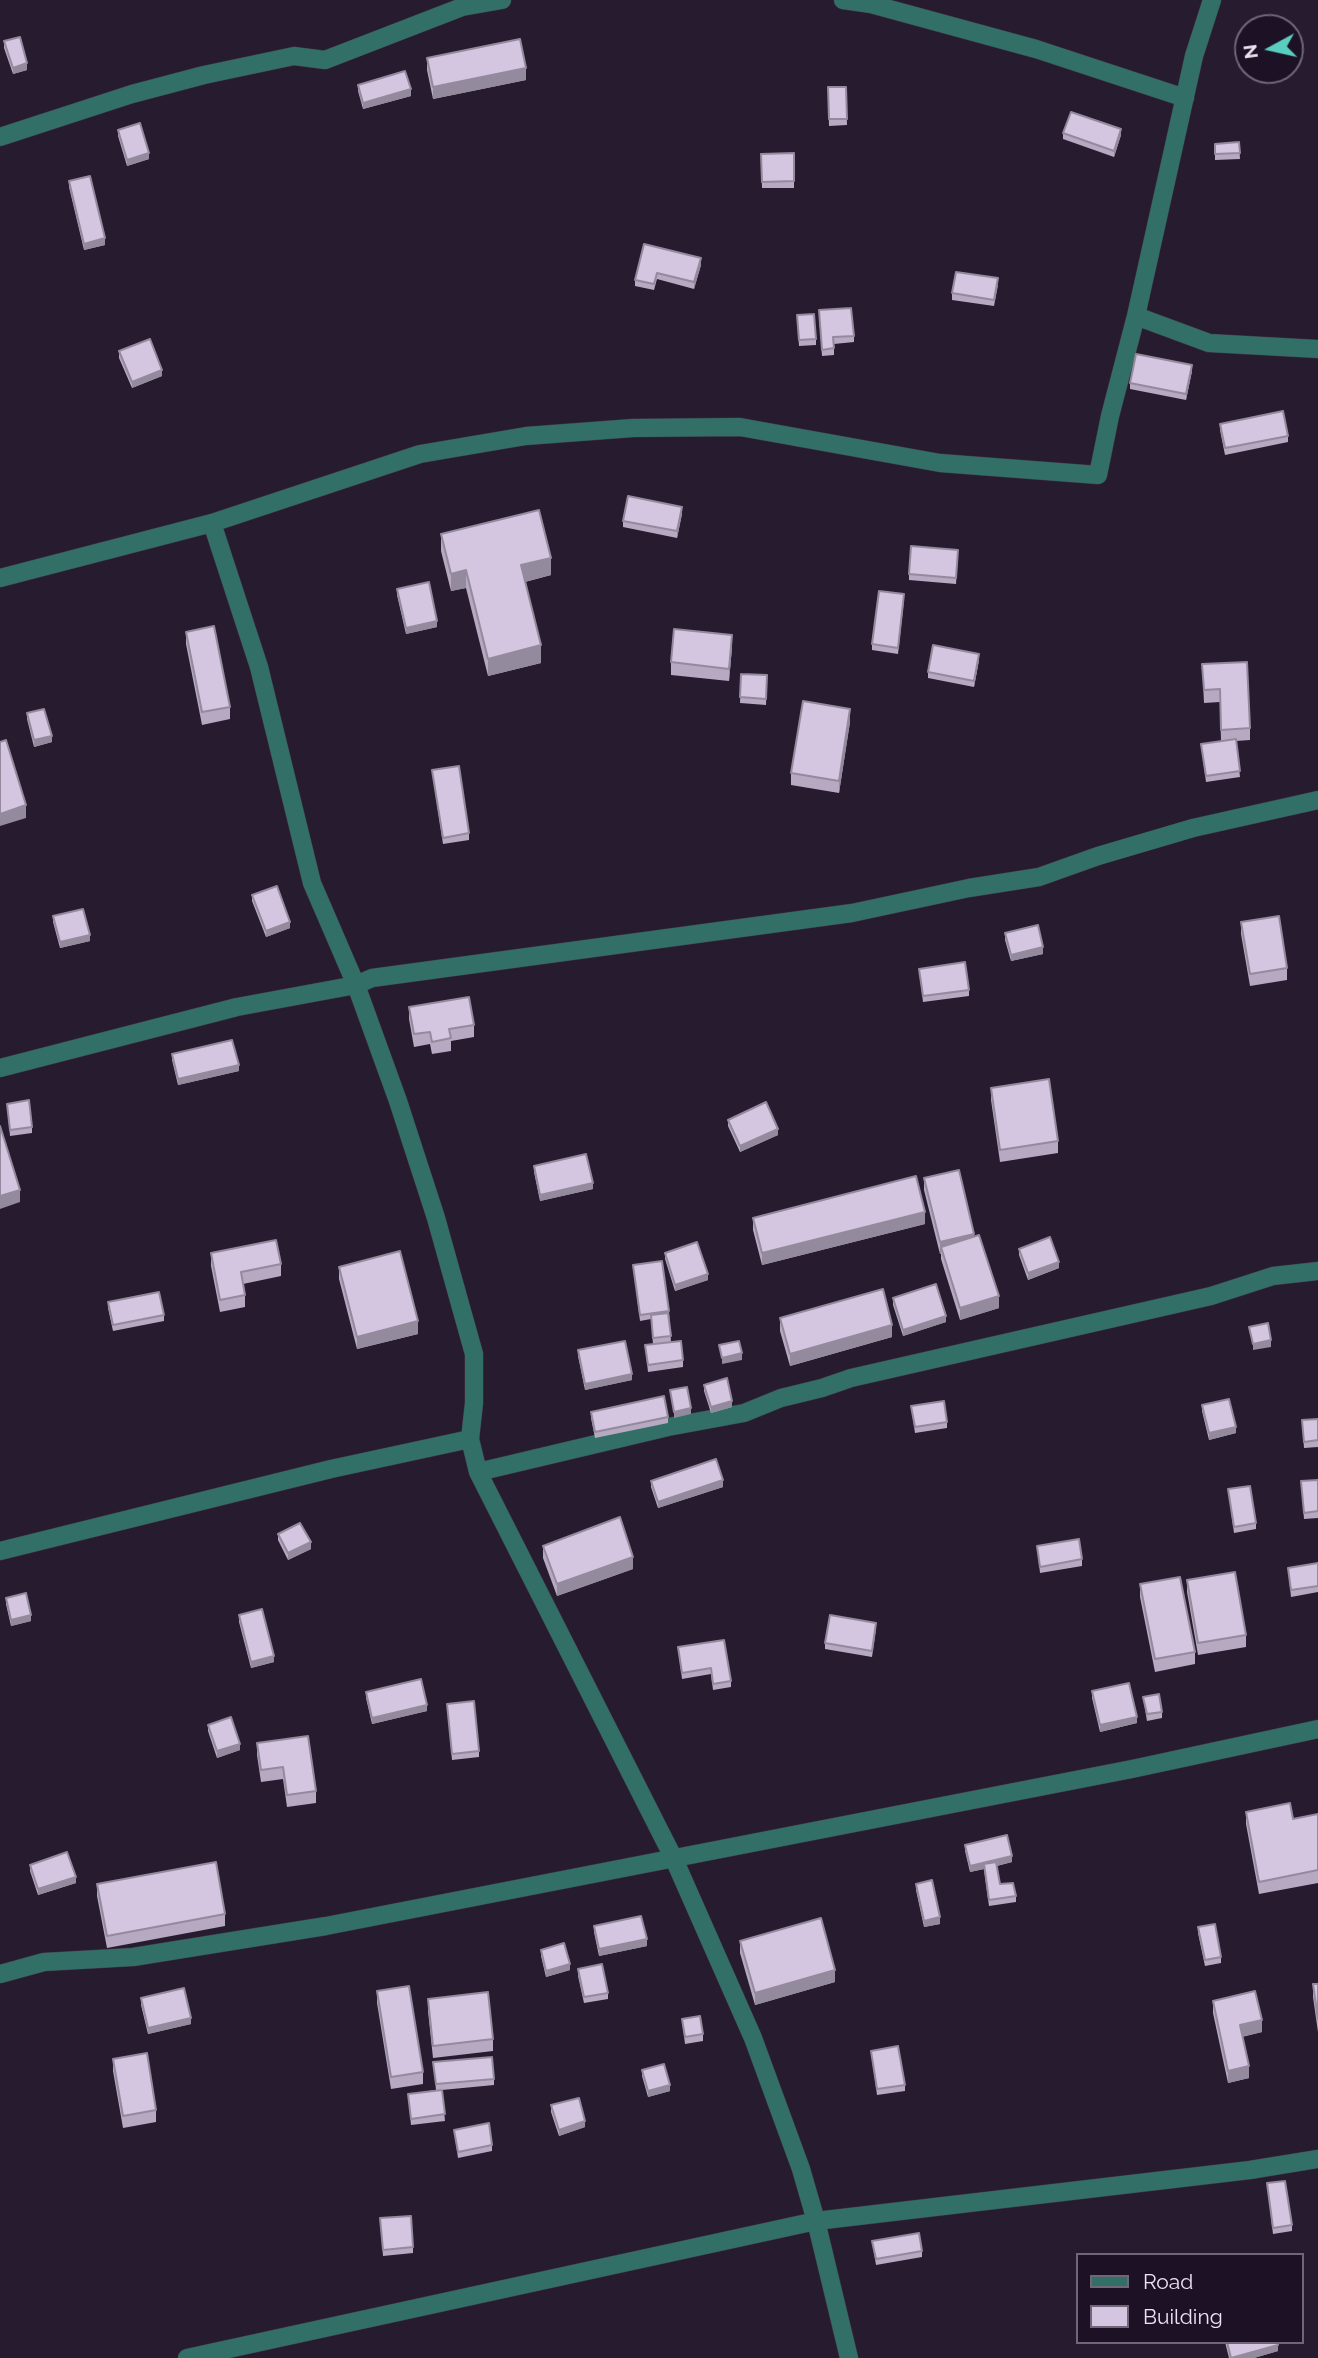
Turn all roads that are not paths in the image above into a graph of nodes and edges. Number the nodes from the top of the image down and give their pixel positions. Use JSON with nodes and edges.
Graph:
{"nodes":[{"id":1,"x":502,"y":0,"type":"edge"},
{"id":2,"x":843,"y":0,"type":"edge"},
{"id":3,"x":1213,"y":0,"type":"edge"},
{"id":4,"x":1185,"y":97,"type":"junction"},
{"id":5,"x":0,"y":137,"type":"edge"},
{"id":6,"x":1136,"y":316,"type":"junction"},
{"id":7,"x":1318,"y":349,"type":"edge"},
{"id":8,"x":212,"y":523,"type":"junction"},
{"id":9,"x":0,"y":578,"type":"edge"},
{"id":10,"x":1318,"y":800,"type":"edge"},
{"id":11,"x":356,"y":985,"type":"junction"},
{"id":12,"x":0,"y":1068,"type":"edge"},
{"id":13,"x":1318,"y":1271,"type":"edge"},
{"id":14,"x":470,"y":1439,"type":"junction"},
{"id":15,"x":478,"y":1472,"type":"junction"},
{"id":16,"x":0,"y":1551,"type":"edge"},
{"id":17,"x":1318,"y":1729,"type":"edge"},
{"id":18,"x":674,"y":1859,"type":"junction"},
{"id":19,"x":0,"y":1975,"type":"edge"},
{"id":20,"x":1318,"y":2159,"type":"edge"},
{"id":21,"x":816,"y":2221,"type":"junction"},
{"id":22,"x":187,"y":2358,"type":"edge"},
{"id":23,"x":849,"y":2358,"type":"edge"}],
"edges":[{"from":1,"to":5,"type":"street"},
{"from":2,"to":4,"type":"street"},
{"from":3,"to":4,"type":"street"},
{"from":4,"to":6,"type":"street"},
{"from":6,"to":7,"type":"street"},
{"from":6,"to":8,"type":"street"},
{"from":8,"to":9,"type":"street"},
{"from":8,"to":11,"type":"street"},
{"from":10,"to":11,"type":"street"},
{"from":11,"to":12,"type":"street"},
{"from":11,"to":14,"type":"street"},
{"from":13,"to":15,"type":"street"},
{"from":14,"to":15,"type":"street"},
{"from":14,"to":16,"type":"street"},
{"from":15,"to":18,"type":"street"},
{"from":17,"to":18,"type":"street"},
{"from":18,"to":19,"type":"street"},
{"from":18,"to":21,"type":"street"},
{"from":20,"to":21,"type":"street"},
{"from":21,"to":22,"type":"street"},
{"from":21,"to":23,"type":"street"}]}
